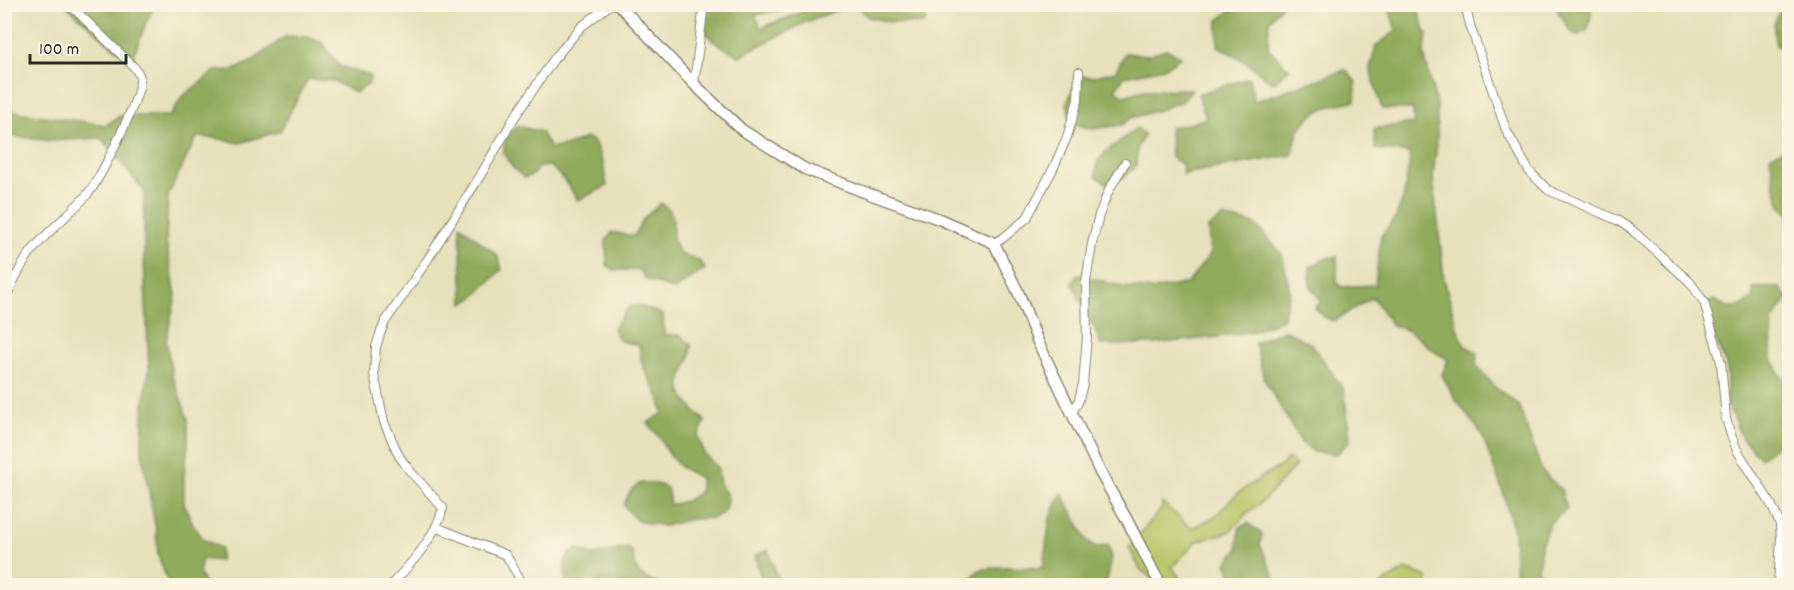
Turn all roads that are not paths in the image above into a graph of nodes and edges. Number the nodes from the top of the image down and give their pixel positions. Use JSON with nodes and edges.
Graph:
{"nodes":[{"id":1,"x":69,"y":4,"type":"edge"},
{"id":2,"x":611,"y":4,"type":"edge"},
{"id":3,"x":618,"y":4,"type":"edge"},
{"id":4,"x":705,"y":4,"type":"edge"},
{"id":5,"x":1465,"y":4,"type":"edge"},
{"id":6,"x":1079,"y":72,"type":"dead end"},
{"id":7,"x":694,"y":84,"type":"junction"},
{"id":8,"x":1125,"y":163,"type":"dead end"},
{"id":9,"x":994,"y":243,"type":"junction"},
{"id":10,"x":4,"y":302,"type":"edge"},
{"id":11,"x":1071,"y":413,"type":"junction"},
{"id":12,"x":436,"y":527,"type":"junction"},
{"id":13,"x":390,"y":585,"type":"edge"},
{"id":14,"x":524,"y":585,"type":"edge"},
{"id":15,"x":1161,"y":585,"type":"edge"},
{"id":16,"x":1778,"y":585,"type":"edge"}],
"edges":[{"from":1,"to":10,"type":"street"},
{"from":2,"to":12,"type":"street"},
{"from":3,"to":7,"type":"street"},
{"from":4,"to":7,"type":"street"},
{"from":5,"to":16,"type":"street"},
{"from":6,"to":9,"type":"street"},
{"from":7,"to":9,"type":"street"},
{"from":8,"to":11,"type":"street"},
{"from":9,"to":11,"type":"street"},
{"from":11,"to":15,"type":"street"},
{"from":12,"to":13,"type":"street"},
{"from":12,"to":14,"type":"street"}]}
